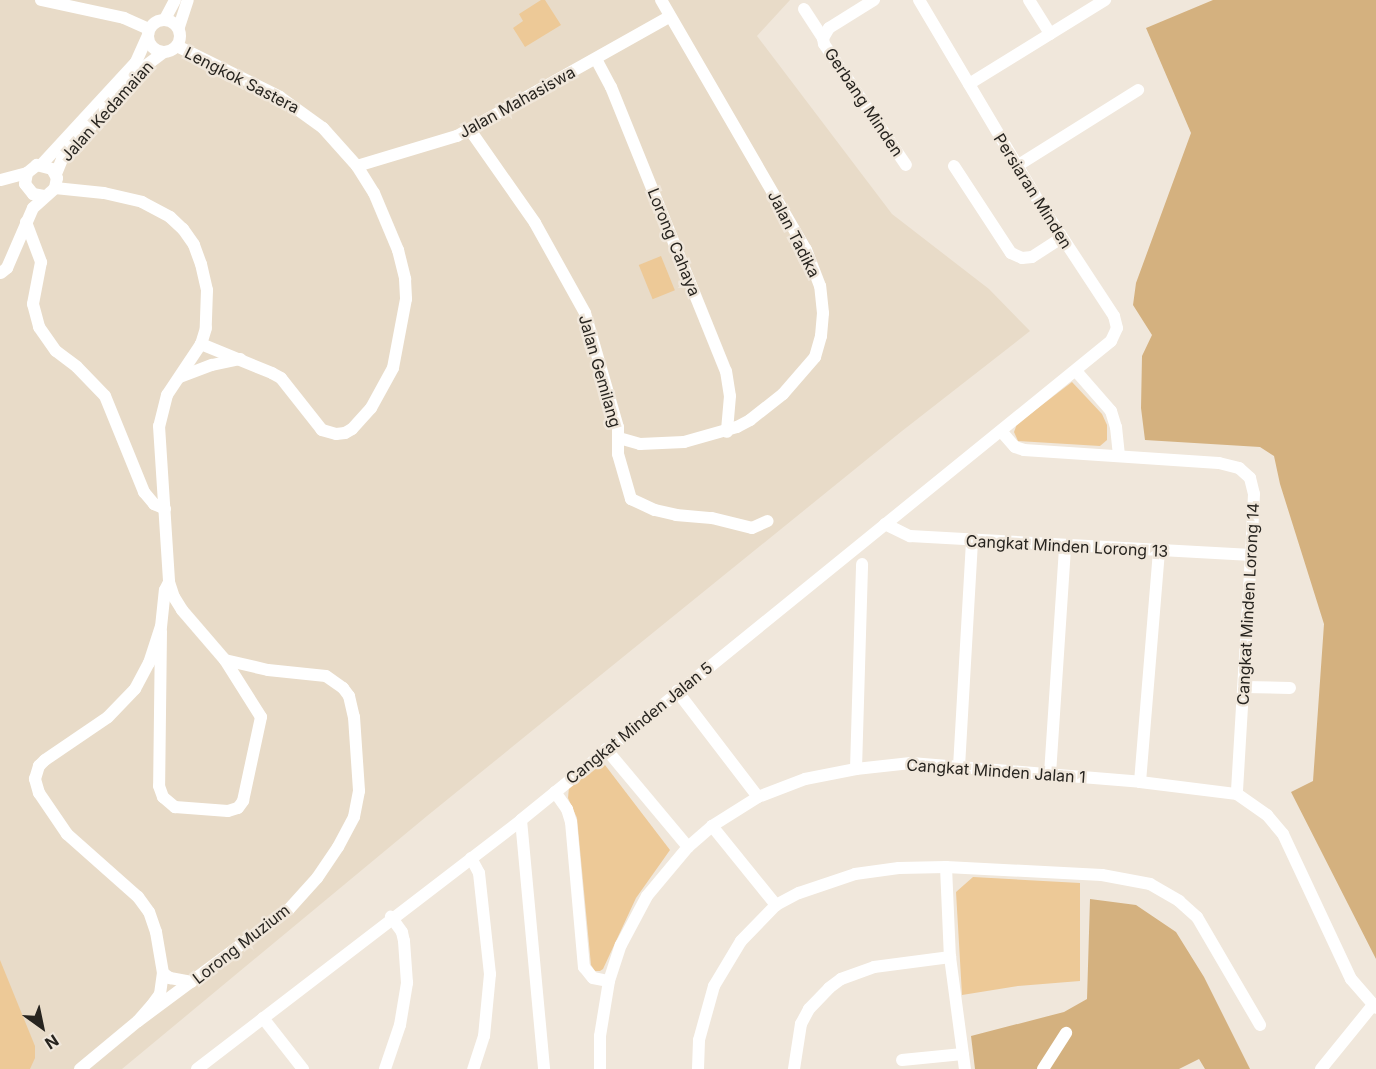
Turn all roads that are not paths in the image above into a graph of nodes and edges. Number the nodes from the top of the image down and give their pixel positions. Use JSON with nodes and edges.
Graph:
{"nodes":[{"id":1,"x":41,"y":0,"type":"edge"},
{"id":2,"x":175,"y":0,"type":"edge"},
{"id":3,"x":188,"y":0,"type":"edge"},
{"id":4,"x":661,"y":0,"type":"edge"},
{"id":5,"x":874,"y":0,"type":"edge"},
{"id":6,"x":919,"y":0,"type":"edge"},
{"id":7,"x":1029,"y":0,"type":"edge"},
{"id":8,"x":1105,"y":0,"type":"edge"},
{"id":9,"x":804,"y":9,"type":"dead end"},
{"id":10,"x":669,"y":17,"type":"junction"},
{"id":11,"x":165,"y":19,"type":"junction"},
{"id":12,"x":178,"y":27,"type":"junction"},
{"id":13,"x":148,"y":32,"type":"junction"},
{"id":14,"x":1050,"y":34,"type":"junction"},
{"id":15,"x":824,"y":38,"type":"junction"},
{"id":16,"x":177,"y":46,"type":"junction"},
{"id":17,"x":164,"y":52,"type":"junction"},
{"id":18,"x":596,"y":59,"type":"junction"},
{"id":19,"x":969,"y":84,"type":"junction"},
{"id":20,"x":1138,"y":90,"type":"dead end"},
{"id":21,"x":470,"y":130,"type":"junction"},
{"id":22,"x":42,"y":164,"type":"junction"},
{"id":23,"x":906,"y":165,"type":"dead end"},
{"id":24,"x":357,"y":166,"type":"junction"},
{"id":25,"x":954,"y":166,"type":"dead end"},
{"id":26,"x":1017,"y":166,"type":"junction"},
{"id":27,"x":56,"y":174,"type":"junction"},
{"id":28,"x":0,"y":180,"type":"edge"},
{"id":29,"x":27,"y":182,"type":"junction"},
{"id":30,"x":56,"y":188,"type":"junction"},
{"id":31,"x":44,"y":196,"type":"junction"},
{"id":32,"x":26,"y":222,"type":"junction"},
{"id":33,"x":1061,"y":238,"type":"junction"},
{"id":34,"x":1,"y":276,"type":"edge"},
{"id":35,"x":201,"y":344,"type":"junction"},
{"id":36,"x":240,"y":359,"type":"junction"},
{"id":37,"x":1076,"y":371,"type":"junction"},
{"id":38,"x":179,"y":378,"type":"junction"},
{"id":39,"x":1001,"y":431,"type":"junction"},
{"id":40,"x":727,"y":432,"type":"junction"},
{"id":41,"x":619,"y":438,"type":"junction"},
{"id":42,"x":1119,"y":456,"type":"junction"},
{"id":43,"x":165,"y":509,"type":"junction"},
{"id":44,"x":768,"y":521,"type":"dead end"},
{"id":45,"x":885,"y":524,"type":"junction"},
{"id":46,"x":972,"y":541,"type":"junction"},
{"id":47,"x":1065,"y":546,"type":"junction"},
{"id":48,"x":1159,"y":550,"type":"junction"},
{"id":49,"x":1251,"y":555,"type":"junction"},
{"id":50,"x":862,"y":564,"type":"dead end"},
{"id":51,"x":169,"y":582,"type":"junction"},
{"id":52,"x":185,"y":614,"type":"junction"},
{"id":53,"x":161,"y":624,"type":"junction"},
{"id":54,"x":225,"y":660,"type":"junction"},
{"id":55,"x":1244,"y":687,"type":"junction"},
{"id":56,"x":1290,"y":688,"type":"dead end"},
{"id":57,"x":677,"y":691,"type":"junction"},
{"id":58,"x":606,"y":749,"type":"junction"},
{"id":59,"x":959,"y":767,"type":"junction"},
{"id":60,"x":856,"y":769,"type":"junction"},
{"id":61,"x":1050,"y":774,"type":"junction"},
{"id":62,"x":1140,"y":782,"type":"junction"},
{"id":63,"x":555,"y":792,"type":"junction"},
{"id":64,"x":1237,"y":794,"type":"junction"},
{"id":65,"x":758,"y":797,"type":"junction"},
{"id":66,"x":521,"y":820,"type":"junction"},
{"id":67,"x":712,"y":826,"type":"junction"},
{"id":68,"x":688,"y":847,"type":"junction"},
{"id":69,"x":471,"y":858,"type":"junction"},
{"id":70,"x":946,"y":867,"type":"junction"},
{"id":71,"x":776,"y":905,"type":"junction"},
{"id":72,"x":391,"y":917,"type":"junction"},
{"id":73,"x":950,"y":957,"type":"junction"},
{"id":74,"x":163,"y":973,"type":"junction"},
{"id":75,"x":609,"y":981,"type":"junction"},
{"id":76,"x":192,"y":982,"type":"junction"},
{"id":77,"x":1374,"y":1006,"type":"edge"},
{"id":78,"x":264,"y":1018,"type":"junction"},
{"id":79,"x":138,"y":1021,"type":"junction"},
{"id":80,"x":1260,"y":1025,"type":"dead end"},
{"id":81,"x":1066,"y":1033,"type":"dead end"},
{"id":82,"x":963,"y":1054,"type":"junction"},
{"id":83,"x":902,"y":1060,"type":"dead end"},
{"id":84,"x":80,"y":1069,"type":"edge"},
{"id":85,"x":197,"y":1069,"type":"edge"},
{"id":86,"x":303,"y":1069,"type":"edge"},
{"id":87,"x":385,"y":1069,"type":"edge"},
{"id":88,"x":472,"y":1069,"type":"edge"},
{"id":89,"x":544,"y":1069,"type":"edge"},
{"id":90,"x":600,"y":1069,"type":"edge"},
{"id":91,"x":698,"y":1069,"type":"edge"},
{"id":92,"x":794,"y":1069,"type":"edge"},
{"id":93,"x":965,"y":1069,"type":"edge"},
{"id":94,"x":1043,"y":1069,"type":"edge"},
{"id":95,"x":1321,"y":1069,"type":"edge"}],
"edges":[{"from":1,"to":13,"type":"street"},
{"from":2,"to":11,"type":"street"},
{"from":3,"to":12,"type":"street"},
{"from":4,"to":10,"type":"street","name":"Jalan Tadika"},
{"from":5,"to":15,"type":"street","name":"Gerbang Minden"},
{"from":6,"to":19,"type":"street","name":"Persiaran Minden"},
{"from":7,"to":14,"type":"street"},
{"from":8,"to":14,"type":"street"},
{"from":9,"to":15,"type":"street","name":"Gerbang Minden"},
{"from":10,"to":18,"type":"street","name":"Jalan Mahasiswa"},
{"from":10,"to":40,"type":"street","name":"Jalan Tadika"},
{"from":11,"to":12,"type":"street"},
{"from":11,"to":13,"type":"street"},
{"from":12,"to":16,"type":"street"},
{"from":13,"to":17,"type":"street"},
{"from":13,"to":22,"type":"street","name":"Jalan Kedamaian"},
{"from":14,"to":19,"type":"street"},
{"from":15,"to":23,"type":"street","name":"Gerbang Minden"},
{"from":16,"to":17,"type":"street"},
{"from":16,"to":24,"type":"street","name":"Lengkok Sastera"},
{"from":17,"to":27,"type":"street","name":"Jalan Kedamaian"},
{"from":18,"to":21,"type":"street","name":"Jalan Mahasiswa"},
{"from":18,"to":40,"type":"street","name":"Lorong Cahaya"},
{"from":19,"to":26,"type":"street","name":"Persiaran Minden"},
{"from":20,"to":26,"type":"street"},
{"from":21,"to":24,"type":"street","name":"Jalan Mahasiswa"},
{"from":21,"to":41,"type":"street","name":"Jalan Gemilang"},
{"from":22,"to":27,"type":"street"},
{"from":22,"to":29,"type":"street"},
{"from":24,"to":36,"type":"street","name":"Lengkok Sastera"},
{"from":25,"to":33,"type":"street"},
{"from":26,"to":33,"type":"street","name":"Persiaran Minden"},
{"from":27,"to":30,"type":"street"},
{"from":28,"to":29,"type":"street"},
{"from":29,"to":31,"type":"street"},
{"from":29,"to":34,"type":"street"},
{"from":30,"to":31,"type":"street"},
{"from":30,"to":35,"type":"street"},
{"from":31,"to":32,"type":"street"},
{"from":32,"to":34,"type":"street"},
{"from":32,"to":43,"type":"street"},
{"from":33,"to":37,"type":"street","name":"Persiaran Minden"},
{"from":35,"to":36,"type":"street","name":"Lengkok Sastera"},
{"from":35,"to":38,"type":"street"},
{"from":36,"to":38,"type":"street"},
{"from":37,"to":39,"type":"street","name":"Cangkat Minden Jalan 5"},
{"from":37,"to":42,"type":"street"},
{"from":38,"to":43,"type":"street"},
{"from":39,"to":42,"type":"street","name":"Cangkat Minden Lorong 14"},
{"from":39,"to":45,"type":"street","name":"Cangkat Minden Jalan 5"},
{"from":40,"to":41,"type":"street","name":"Jalan Tadika"},
{"from":41,"to":44,"type":"street","name":"Jalan Gemilang"},
{"from":42,"to":49,"type":"street","name":"Cangkat Minden Lorong 14"},
{"from":43,"to":51,"type":"street"},
{"from":45,"to":46,"type":"street","name":"Cangkat Minden Lorong 13"},
{"from":45,"to":57,"type":"street","name":"Cangkat Minden Jalan 5"},
{"from":46,"to":47,"type":"street","name":"Cangkat Minden Lorong 13"},
{"from":46,"to":59,"type":"street"},
{"from":47,"to":48,"type":"street","name":"Cangkat Minden Lorong 13"},
{"from":47,"to":61,"type":"street"},
{"from":48,"to":49,"type":"street","name":"Cangkat Minden Lorong 13"},
{"from":48,"to":62,"type":"street"},
{"from":49,"to":55,"type":"street","name":"Cangkat Minden Lorong 14"},
{"from":50,"to":60,"type":"street"},
{"from":51,"to":52,"type":"street"},
{"from":51,"to":53,"type":"street"},
{"from":52,"to":53,"type":"street"},
{"from":52,"to":54,"type":"street"},
{"from":53,"to":54,"type":"street"},
{"from":53,"to":74,"type":"street"},
{"from":54,"to":76,"type":"street","name":"Lorong Muzium"},
{"from":55,"to":56,"type":"street"},
{"from":55,"to":64,"type":"street","name":"Cangkat Minden Lorong 14"},
{"from":57,"to":58,"type":"street","name":"Cangkat Minden Jalan 5"},
{"from":57,"to":65,"type":"street"},
{"from":58,"to":63,"type":"street","name":"Cangkat Minden Jalan 5"},
{"from":58,"to":68,"type":"street"},
{"from":59,"to":60,"type":"street","name":"Cangkat Minden Jalan 1"},
{"from":59,"to":61,"type":"street","name":"Cangkat Minden Jalan 1"},
{"from":60,"to":65,"type":"street","name":"Cangkat Minden Jalan 1"},
{"from":61,"to":62,"type":"street","name":"Cangkat Minden Jalan 1"},
{"from":62,"to":64,"type":"street","name":"Cangkat Minden Jalan 1"},
{"from":63,"to":66,"type":"street","name":"Cangkat Minden Jalan 5"},
{"from":63,"to":75,"type":"street"},
{"from":64,"to":77,"type":"street","name":"Cangkat Minden Jalan 1"},
{"from":65,"to":67,"type":"street","name":"Cangkat Minden Jalan 1"},
{"from":66,"to":69,"type":"street","name":"Cangkat Minden Jalan 5"},
{"from":66,"to":89,"type":"street"},
{"from":67,"to":68,"type":"street","name":"Cangkat Minden Jalan 1"},
{"from":67,"to":71,"type":"street"},
{"from":68,"to":75,"type":"street","name":"Cangkat Minden Jalan 1"},
{"from":69,"to":72,"type":"street","name":"Cangkat Minden Jalan 5"},
{"from":69,"to":88,"type":"street"},
{"from":70,"to":71,"type":"street"},
{"from":70,"to":73,"type":"street"},
{"from":70,"to":80,"type":"street"},
{"from":71,"to":91,"type":"street"},
{"from":72,"to":78,"type":"street","name":"Cangkat Minden Jalan 5"},
{"from":72,"to":87,"type":"street"},
{"from":73,"to":82,"type":"street"},
{"from":73,"to":92,"type":"street"},
{"from":74,"to":76,"type":"street"},
{"from":74,"to":79,"type":"street"},
{"from":75,"to":90,"type":"street","name":"Cangkat Minden Jalan 1"},
{"from":76,"to":79,"type":"street","name":"Lorong Muzium"},
{"from":77,"to":95,"type":"street"},
{"from":78,"to":85,"type":"street","name":"Cangkat Minden Jalan 5"},
{"from":78,"to":86,"type":"street"},
{"from":79,"to":84,"type":"street"},
{"from":81,"to":94,"type":"street"},
{"from":82,"to":83,"type":"street"},
{"from":82,"to":93,"type":"street"}]}
